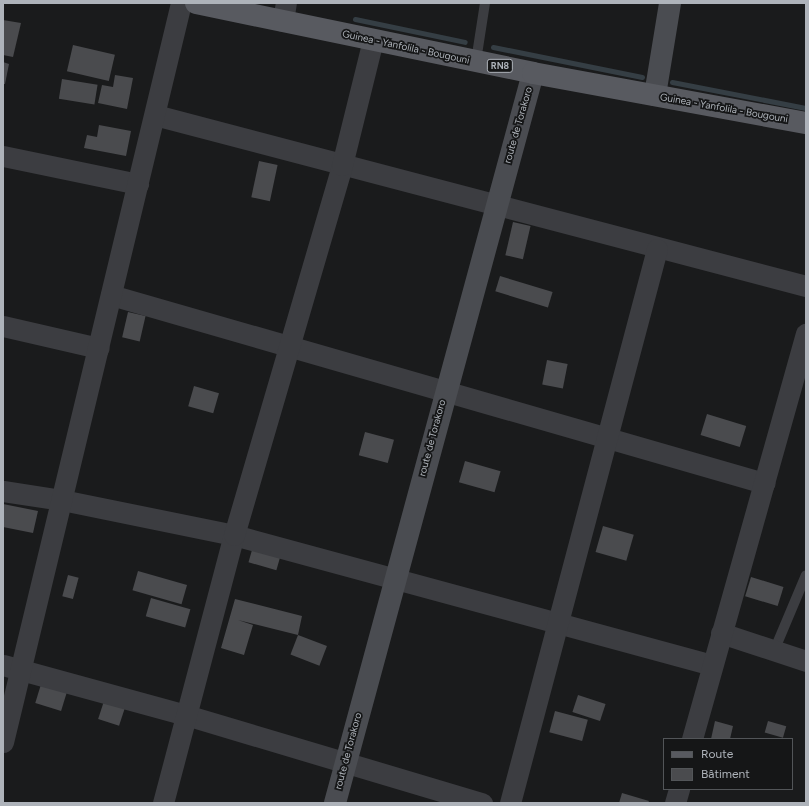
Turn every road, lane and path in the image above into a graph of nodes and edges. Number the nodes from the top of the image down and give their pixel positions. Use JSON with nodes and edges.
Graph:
{"nodes":[{"id":1,"x":181,"y":3,"type":"edge"},
{"id":2,"x":196,"y":3,"type":"edge"},
{"id":3,"x":485,"y":3,"type":"edge"},
{"id":4,"x":670,"y":3,"type":"edge"},
{"id":5,"x":285,"y":12,"type":"edge"},
{"id":6,"x":373,"y":40,"type":"junction"},
{"id":7,"x":476,"y":62,"type":"junction"},
{"id":8,"x":533,"y":73,"type":"junction"},
{"id":9,"x":655,"y":95,"type":"junction"},
{"id":10,"x":155,"y":115,"type":"junction"},
{"id":11,"x":806,"y":123,"type":"edge"},
{"id":12,"x":3,"y":156,"type":"edge"},
{"id":13,"x":342,"y":165,"type":"junction"},
{"id":14,"x":138,"y":184,"type":"junction"},
{"id":15,"x":496,"y":205,"type":"junction"},
{"id":16,"x":657,"y":249,"type":"junction"},
{"id":17,"x":806,"y":286,"type":"edge"},
{"id":18,"x":111,"y":295,"type":"junction"},
{"id":19,"x":3,"y":326,"type":"edge"},
{"id":20,"x":806,"y":334,"type":"edge"},
{"id":21,"x":289,"y":346,"type":"junction"},
{"id":22,"x":98,"y":348,"type":"junction"},
{"id":23,"x":799,"y":383,"type":"edge"},
{"id":24,"x":445,"y":391,"type":"junction"},
{"id":25,"x":607,"y":438,"type":"junction"},
{"id":26,"x":764,"y":483,"type":"junction"},
{"id":27,"x":3,"y":491,"type":"edge"},
{"id":28,"x":62,"y":500,"type":"junction"},
{"id":29,"x":234,"y":535,"type":"junction"},
{"id":30,"x":806,"y":575,"type":"edge"},
{"id":31,"x":394,"y":578,"type":"junction"},
{"id":32,"x":558,"y":621,"type":"junction"},
{"id":33,"x":721,"y":633,"type":"junction"},
{"id":34,"x":774,"y":651,"type":"junction"},
{"id":35,"x":806,"y":661,"type":"edge"},
{"id":36,"x":712,"y":665,"type":"junction"},
{"id":37,"x":12,"y":666,"type":"edge"},
{"id":38,"x":186,"y":714,"type":"junction"},
{"id":39,"x":692,"y":738,"type":"edge"},
{"id":40,"x":3,"y":742,"type":"edge"},
{"id":41,"x":345,"y":761,"type":"junction"},
{"id":42,"x":678,"y":790,"type":"edge"},
{"id":43,"x":163,"y":803,"type":"edge"},
{"id":44,"x":334,"y":803,"type":"edge"},
{"id":45,"x":482,"y":803,"type":"edge"},
{"id":46,"x":510,"y":803,"type":"edge"},
{"id":47,"x":675,"y":803,"type":"edge"}],
"edges":[{"from":1,"to":10,"type":"street"},
{"from":2,"to":5,"type":"main road","name":"Guinea - Yanfolila - Bougouni","number":"RN8"},
{"from":3,"to":7,"type":"lane"},
{"from":4,"to":9,"type":"street"},
{"from":5,"to":6,"type":"main road","name":"Guinea - Yanfolila - Bougouni","number":"RN8"},
{"from":6,"to":7,"type":"main road","name":"Guinea - Yanfolila - Bougouni","number":"RN8"},
{"from":6,"to":13,"type":"street"},
{"from":7,"to":8,"type":"main road","name":"Guinea - Yanfolila - Bougouni","number":"RN8"},
{"from":8,"to":9,"type":"main road","name":"Guinea - Yanfolila - Bougouni","number":"RN8"},
{"from":8,"to":15,"type":"street","name":"route de Torakoro"},
{"from":9,"to":11,"type":"main road","name":"Guinea - Yanfolila - Bougouni","number":"RN8"},
{"from":10,"to":13,"type":"street"},
{"from":10,"to":14,"type":"street"},
{"from":12,"to":14,"type":"street"},
{"from":13,"to":15,"type":"street"},
{"from":13,"to":21,"type":"street"},
{"from":14,"to":18,"type":"street"},
{"from":15,"to":16,"type":"street"},
{"from":15,"to":24,"type":"street","name":"route de Torakoro"},
{"from":16,"to":17,"type":"street"},
{"from":16,"to":25,"type":"street"},
{"from":18,"to":21,"type":"street"},
{"from":18,"to":22,"type":"street"},
{"from":19,"to":22,"type":"street"},
{"from":20,"to":23,"type":"street"},
{"from":21,"to":24,"type":"street"},
{"from":21,"to":29,"type":"street"},
{"from":22,"to":28,"type":"street"},
{"from":23,"to":26,"type":"street"},
{"from":24,"to":25,"type":"street"},
{"from":24,"to":31,"type":"street","name":"route de Torakoro"},
{"from":25,"to":26,"type":"street"},
{"from":25,"to":32,"type":"street"},
{"from":26,"to":33,"type":"street"},
{"from":27,"to":28,"type":"street"},
{"from":28,"to":29,"type":"street"},
{"from":28,"to":37,"type":"street"},
{"from":29,"to":31,"type":"street"},
{"from":29,"to":38,"type":"street"},
{"from":30,"to":34,"type":"lane"},
{"from":31,"to":32,"type":"street"},
{"from":31,"to":41,"type":"street","name":"route de Torakoro"},
{"from":32,"to":36,"type":"street"},
{"from":32,"to":46,"type":"street"},
{"from":33,"to":34,"type":"street"},
{"from":33,"to":36,"type":"street"},
{"from":34,"to":35,"type":"street"},
{"from":36,"to":39,"type":"street"},
{"from":37,"to":38,"type":"street"},
{"from":37,"to":40,"type":"street"},
{"from":38,"to":41,"type":"street"},
{"from":38,"to":43,"type":"street"},
{"from":41,"to":44,"type":"street","name":"route de Torakoro"},
{"from":41,"to":45,"type":"street"},
{"from":42,"to":47,"type":"street"}]}
